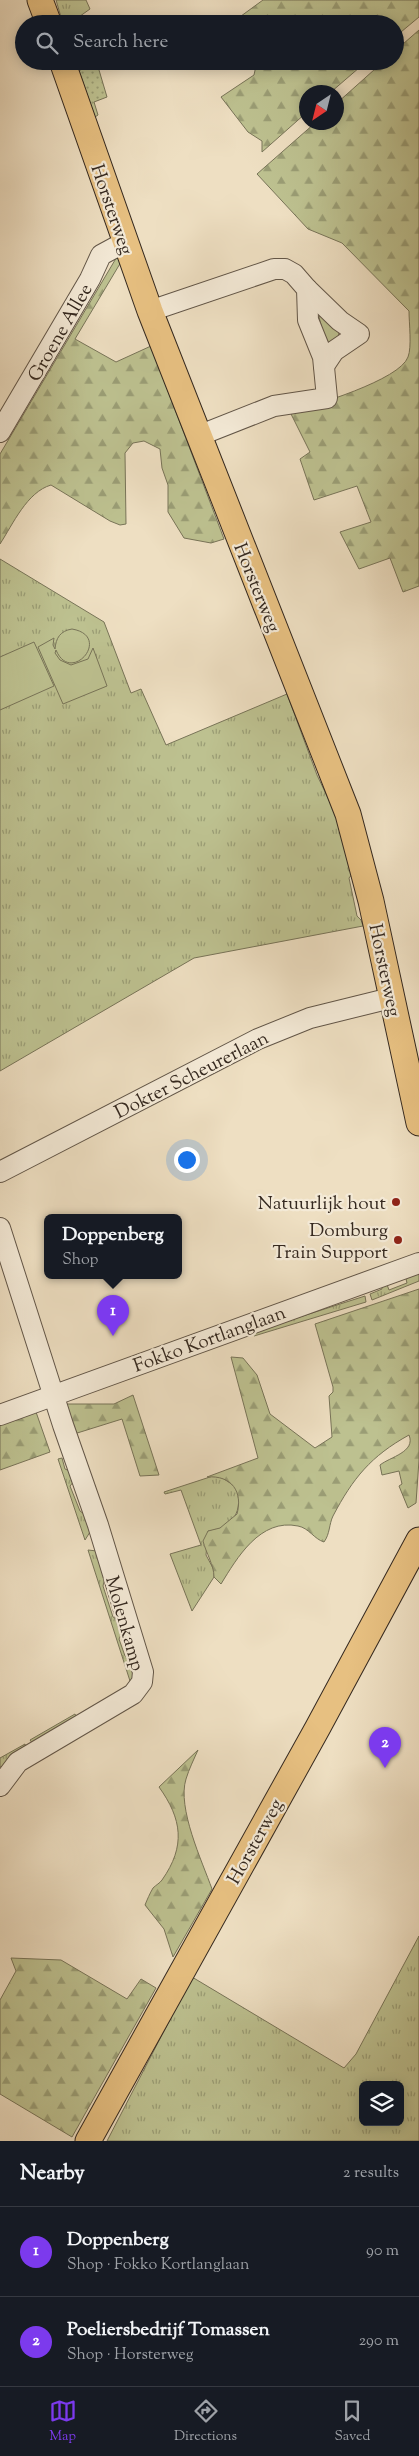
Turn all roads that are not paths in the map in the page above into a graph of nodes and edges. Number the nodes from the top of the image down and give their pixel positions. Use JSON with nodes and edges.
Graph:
{"nodes":[{"id":1,"x":40,"y":0,"type":"edge"},
{"id":2,"x":45,"y":15,"type":"edge"},
{"id":3,"x":65,"y":70,"type":"edge"},
{"id":4,"x":125,"y":242,"type":"junction"},
{"id":5,"x":307,"y":289,"type":"junction"},
{"id":6,"x":150,"y":311,"type":"junction"},
{"id":7,"x":324,"y":366,"type":"junction"},
{"id":8,"x":0,"y":432,"type":"edge"},
{"id":9,"x":198,"y":436,"type":"junction"},
{"id":10,"x":391,"y":998,"type":"junction"},
{"id":11,"x":419,"y":1123,"type":"edge"},
{"id":12,"x":0,"y":1172,"type":"edge"},
{"id":13,"x":0,"y":1228,"type":"edge"},
{"id":14,"x":419,"y":1263,"type":"edge"},
{"id":15,"x":54,"y":1394,"type":"junction"},
{"id":16,"x":0,"y":1414,"type":"edge"},
{"id":17,"x":419,"y":1540,"type":"edge"},
{"id":18,"x":0,"y":1786,"type":"edge"},
{"id":19,"x":88,"y":2141,"type":"edge"}],
"edges":[{"from":1,"to":2,"type":"main road"},
{"from":3,"to":4,"type":"main road","name":"Horsterweg"},
{"from":4,"to":6,"type":"main road","name":"Horsterweg"},
{"from":4,"to":8,"type":"street","name":"Groene Allee"},
{"from":5,"to":6,"type":"street"},
{"from":5,"to":7,"type":"street"},
{"from":5,"to":7,"type":"street"},
{"from":6,"to":9,"type":"main road","name":"Horsterweg"},
{"from":7,"to":9,"type":"street"},
{"from":9,"to":10,"type":"main road","name":"Horsterweg"},
{"from":10,"to":11,"type":"main road","name":"Horsterweg"},
{"from":10,"to":12,"type":"street","name":"Dokter Scheurerlaan"},
{"from":13,"to":15,"type":"street"},
{"from":14,"to":15,"type":"street","name":"Fokko Kortlanglaan"},
{"from":15,"to":16,"type":"street","name":"Fokko Kortlanglaan"},
{"from":15,"to":18,"type":"street","name":"Molenkamp"},
{"from":17,"to":19,"type":"main road","name":"Horsterweg"}]}
